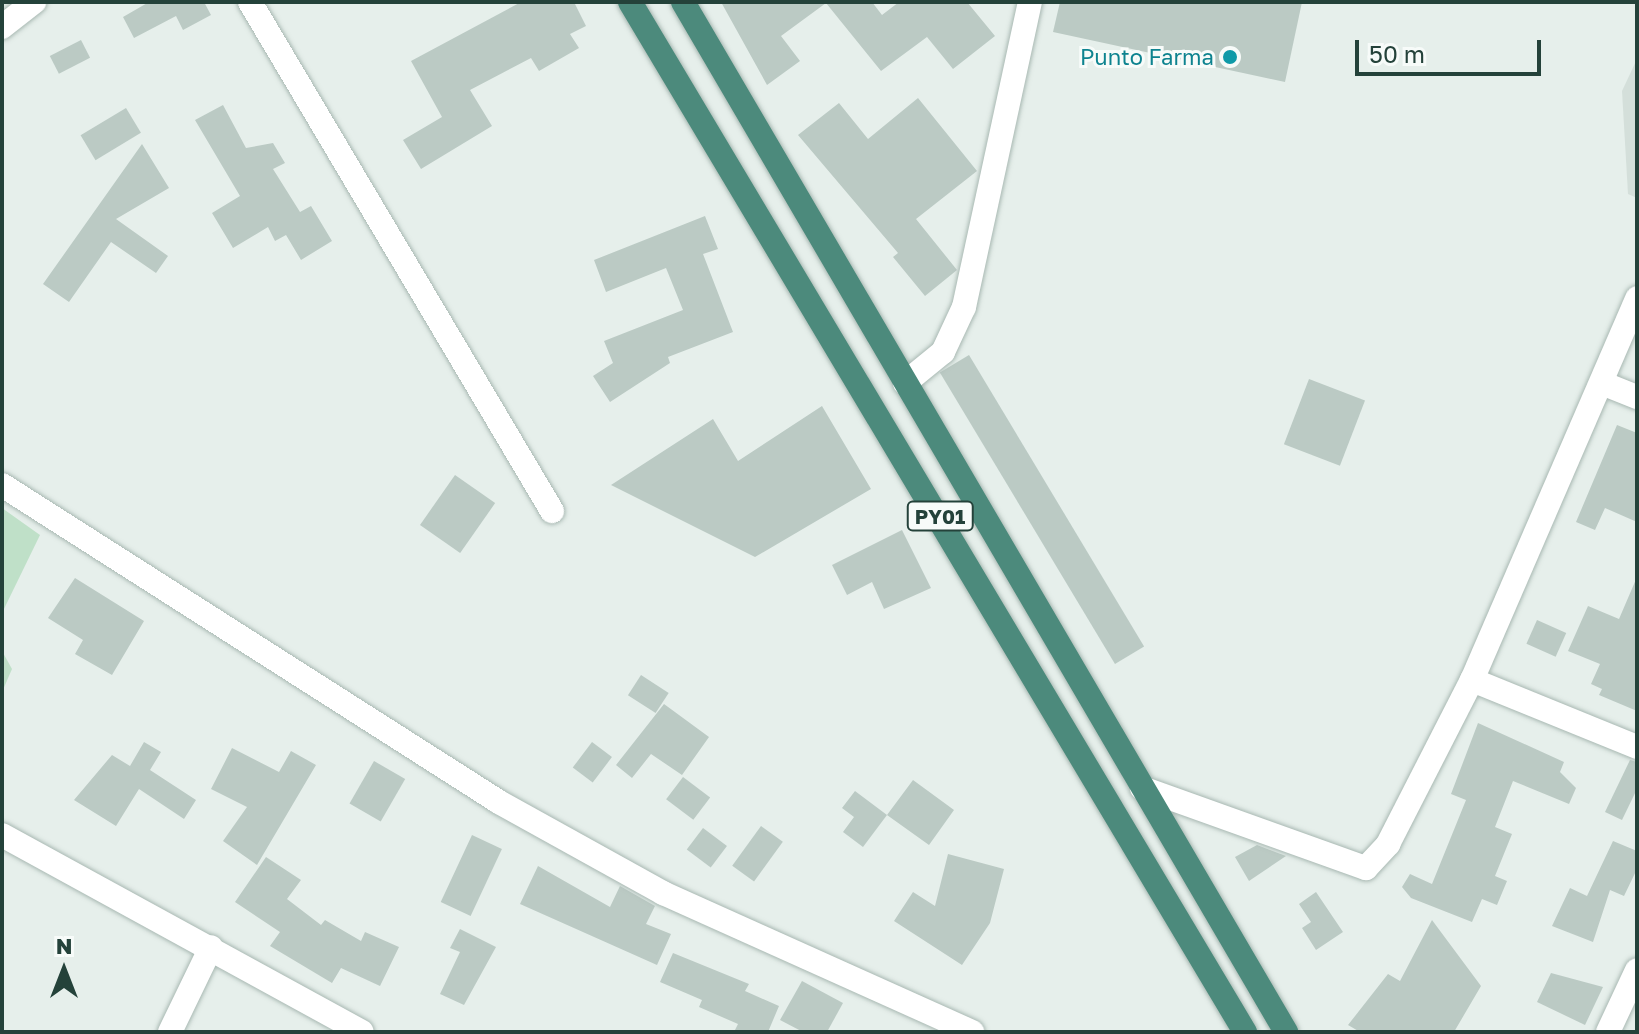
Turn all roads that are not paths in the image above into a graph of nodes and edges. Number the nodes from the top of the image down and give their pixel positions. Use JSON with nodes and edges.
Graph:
{"nodes":[{"id":1,"x":34,"y":2,"type":"edge"},
{"id":2,"x":250,"y":2,"type":"edge"},
{"id":3,"x":630,"y":2,"type":"edge"},
{"id":4,"x":683,"y":2,"type":"edge"},
{"id":5,"x":1011,"y":2,"type":"edge"},
{"id":6,"x":1027,"y":13,"type":"edge"},
{"id":7,"x":2,"y":27,"type":"edge"},
{"id":8,"x":1637,"y":298,"type":"edge"},
{"id":9,"x":905,"y":383,"type":"junction"},
{"id":10,"x":1602,"y":383,"type":"junction"},
{"id":11,"x":1637,"y":397,"type":"edge"},
{"id":12,"x":2,"y":485,"type":"edge"},
{"id":13,"x":552,"y":511,"type":"dead end"},
{"id":14,"x":1472,"y":680,"type":"junction"},
{"id":15,"x":1637,"y":747,"type":"edge"},
{"id":16,"x":1142,"y":788,"type":"junction"},
{"id":17,"x":2,"y":835,"type":"edge"},
{"id":18,"x":211,"y":947,"type":"junction"},
{"id":19,"x":1637,"y":970,"type":"edge"},
{"id":20,"x":170,"y":1032,"type":"edge"},
{"id":21,"x":362,"y":1032,"type":"edge"},
{"id":22,"x":972,"y":1032,"type":"edge"},
{"id":23,"x":1245,"y":1032,"type":"edge"},
{"id":24,"x":1286,"y":1032,"type":"edge"},
{"id":25,"x":1608,"y":1032,"type":"edge"}],
"edges":[{"from":1,"to":7,"type":"street"},
{"from":2,"to":13,"type":"street"},
{"from":3,"to":23,"type":"highway","number":"PY01"},
{"from":4,"to":9,"type":"highway","number":"PY01"},
{"from":5,"to":6,"type":"street"},
{"from":6,"to":9,"type":"street"},
{"from":8,"to":10,"type":"street"},
{"from":9,"to":16,"type":"highway","number":"PY01"},
{"from":10,"to":11,"type":"street"},
{"from":10,"to":14,"type":"street"},
{"from":12,"to":22,"type":"street"},
{"from":14,"to":15,"type":"street"},
{"from":14,"to":16,"type":"street"},
{"from":16,"to":24,"type":"highway","number":"PY01"},
{"from":17,"to":18,"type":"street"},
{"from":18,"to":20,"type":"street"},
{"from":18,"to":21,"type":"street"},
{"from":19,"to":25,"type":"street"}]}
